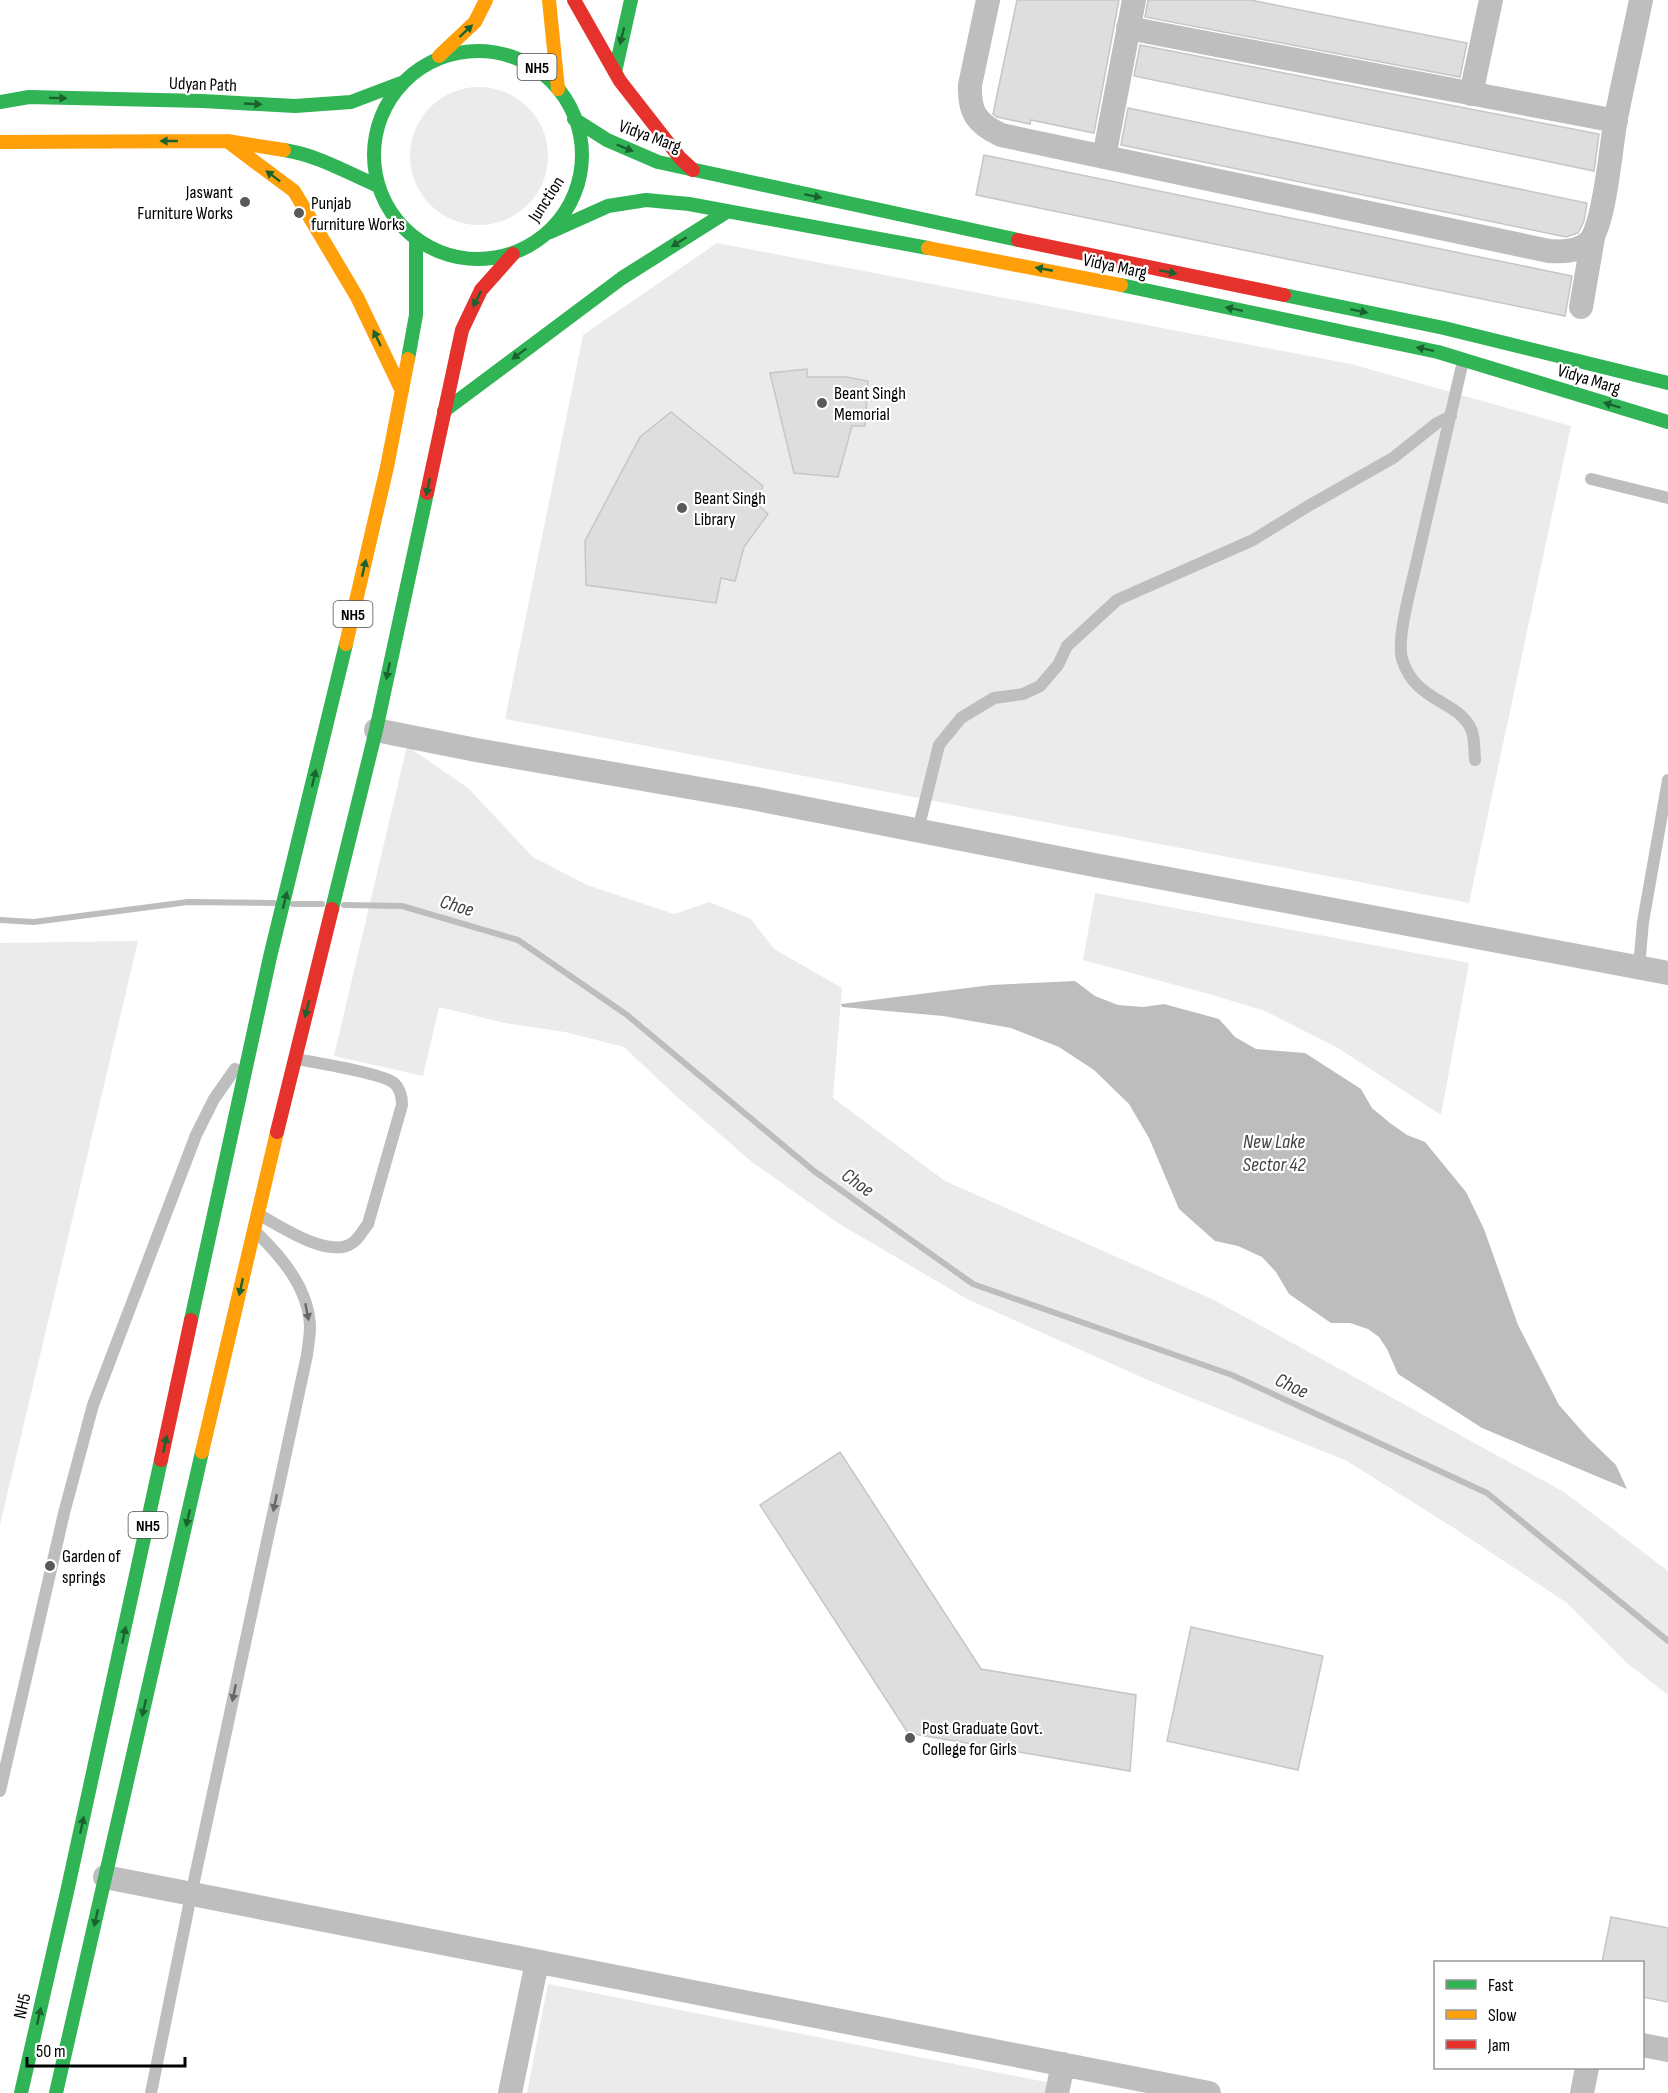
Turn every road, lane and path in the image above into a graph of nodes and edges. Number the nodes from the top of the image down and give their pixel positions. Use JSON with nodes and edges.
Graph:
{"nodes":[{"id":1,"x":486,"y":0,"type":"edge"},
{"id":2,"x":549,"y":0,"type":"edge"},
{"id":3,"x":574,"y":0,"type":"edge"},
{"id":4,"x":631,"y":0,"type":"edge"},
{"id":5,"x":988,"y":0,"type":"edge"},
{"id":6,"x":1134,"y":0,"type":"edge"},
{"id":7,"x":1491,"y":0,"type":"edge"},
{"id":8,"x":1641,"y":0,"type":"edge"},
{"id":9,"x":1128,"y":27,"type":"junction"},
{"id":10,"x":439,"y":56,"type":"junction"},
{"id":11,"x":615,"y":72,"type":"junction"},
{"id":12,"x":401,"y":83,"type":"junction"},
{"id":13,"x":558,"y":89,"type":"junction"},
{"id":14,"x":1471,"y":94,"type":"junction"},
{"id":15,"x":0,"y":102,"type":"edge"},
{"id":16,"x":574,"y":119,"type":"junction"},
{"id":17,"x":1616,"y":121,"type":"junction"},
{"id":18,"x":228,"y":141,"type":"junction"},
{"id":19,"x":0,"y":142,"type":"edge"},
{"id":20,"x":1104,"y":157,"type":"junction"},
{"id":21,"x":693,"y":170,"type":"junction"},
{"id":22,"x":376,"y":185,"type":"junction"},
{"id":23,"x":728,"y":212,"type":"junction"},
{"id":24,"x":550,"y":232,"type":"junction"},
{"id":25,"x":1593,"y":238,"type":"junction"},
{"id":26,"x":416,"y":239,"type":"junction"},
{"id":27,"x":513,"y":254,"type":"junction"},
{"id":28,"x":1581,"y":307,"type":"dead end"},
{"id":29,"x":1464,"y":360,"type":"junction"},
{"id":30,"x":1668,"y":383,"type":"edge"},
{"id":31,"x":402,"y":391,"type":"junction"},
{"id":32,"x":444,"y":411,"type":"junction"},
{"id":33,"x":1450,"y":416,"type":"junction"},
{"id":34,"x":1668,"y":422,"type":"edge"},
{"id":35,"x":1591,"y":479,"type":"dead end"},
{"id":36,"x":1668,"y":498,"type":"edge"},
{"id":37,"x":376,"y":730,"type":"junction"},
{"id":38,"x":1475,"y":760,"type":"dead end"},
{"id":39,"x":1668,"y":780,"type":"edge"},
{"id":40,"x":918,"y":830,"type":"junction"},
{"id":41,"x":1639,"y":967,"type":"junction"},
{"id":42,"x":1668,"y":973,"type":"edge"},
{"id":43,"x":251,"y":1046,"type":"junction"},
{"id":44,"x":295,"y":1058,"type":"junction"},
{"id":45,"x":257,"y":1214,"type":"junction"},
{"id":46,"x":253,"y":1230,"type":"junction"},
{"id":47,"x":0,"y":1791,"type":"edge"},
{"id":48,"x":105,"y":1877,"type":"junction"},
{"id":49,"x":191,"y":1895,"type":"junction"},
{"id":50,"x":537,"y":1962,"type":"junction"},
{"id":51,"x":1644,"y":2045,"type":"edge"},
{"id":52,"x":1668,"y":2050,"type":"edge"},
{"id":53,"x":1063,"y":2064,"type":"junction"},
{"id":54,"x":1587,"y":2069,"type":"edge"},
{"id":55,"x":21,"y":2093,"type":"edge"},
{"id":56,"x":56,"y":2093,"type":"edge"},
{"id":57,"x":151,"y":2093,"type":"edge"},
{"id":58,"x":510,"y":2093,"type":"edge"},
{"id":59,"x":1057,"y":2093,"type":"edge"},
{"id":60,"x":1209,"y":2093,"type":"edge"},
{"id":61,"x":1582,"y":2093,"type":"edge"}],
"edges":[{"from":10,"to":1,"type":"main road","number":"NH5","one_way":true},
{"from":2,"to":13,"type":"main road","name":"NH5","number":"NH5"},
{"from":3,"to":11,"type":"main road"},
{"from":4,"to":11,"type":"main road","one_way":true},
{"from":5,"to":20,"type":"street"},
{"from":6,"to":9,"type":"street"},
{"from":7,"to":14,"type":"street"},
{"from":8,"to":17,"type":"street"},
{"from":9,"to":14,"type":"street"},
{"from":9,"to":20,"type":"street"},
{"from":10,"to":12,"type":"main road","name":"Junction","number":"NH5"},
{"from":10,"to":13,"type":"main road","name":"Junction","number":"NH5"},
{"from":11,"to":21,"type":"main road"},
{"from":15,"to":12,"type":"main road","name":"Udyan Path","one_way":true},
{"from":12,"to":22,"type":"main road","name":"Junction","number":"NH5"},
{"from":13,"to":16,"type":"main road","name":"Junction","number":"NH5"},
{"from":14,"to":17,"type":"street"},
{"from":16,"to":21,"type":"main road","name":"Vidya Marg","one_way":true},
{"from":16,"to":24,"type":"main road","name":"Junction","number":"NH5"},
{"from":17,"to":25,"type":"street"},
{"from":18,"to":19,"type":"main road","one_way":true},
{"from":18,"to":22,"type":"main road"},
{"from":31,"to":18,"type":"main road","one_way":true},
{"from":20,"to":25,"type":"street"},
{"from":21,"to":30,"type":"main road","name":"Vidya Marg","one_way":true},
{"from":22,"to":26,"type":"main road","name":"Junction","number":"NH5"},
{"from":23,"to":24,"type":"main road","name":"Vidya Marg"},
{"from":29,"to":23,"type":"main road","name":"Vidya Marg","one_way":true},
{"from":23,"to":32,"type":"main road","one_way":true},
{"from":24,"to":27,"type":"main road","name":"Junction","number":"NH5"},
{"from":25,"to":28,"type":"street"},
{"from":26,"to":27,"type":"main road","name":"Junction","number":"NH5"},
{"from":26,"to":31,"type":"main road","name":"NH5","number":"NH5"},
{"from":27,"to":32,"type":"main road","number":"NH5","one_way":true},
{"from":29,"to":33,"type":"lane"},
{"from":34,"to":29,"type":"main road","name":"Vidya Marg","one_way":true},
{"from":43,"to":31,"type":"main road","name":"NH5","number":"NH5","one_way":true},
{"from":32,"to":37,"type":"main road","number":"NH5","one_way":true},
{"from":33,"to":38,"type":"lane"},
{"from":33,"to":40,"type":"lane"},
{"from":35,"to":36,"type":"lane"},
{"from":37,"to":40,"type":"street"},
{"from":37,"to":44,"type":"main road","number":"NH5","one_way":true},
{"from":39,"to":41,"type":"lane"},
{"from":40,"to":41,"type":"street"},
{"from":41,"to":42,"type":"street"},
{"from":43,"to":47,"type":"lane"},
{"from":55,"to":43,"type":"main road","name":"NH5","number":"NH5","one_way":true},
{"from":44,"to":45,"type":"main road","number":"NH5"},
{"from":44,"to":45,"type":"lane"},
{"from":45,"to":46,"type":"main road","number":"NH5"},
{"from":46,"to":48,"type":"main road","name":"NH5","number":"NH5","one_way":true},
{"from":46,"to":49,"type":"lane","one_way":true},
{"from":48,"to":49,"type":"street"},
{"from":48,"to":56,"type":"main road","name":"NH5","number":"NH5","one_way":true},
{"from":49,"to":50,"type":"street"},
{"from":49,"to":57,"type":"lane"},
{"from":50,"to":53,"type":"street"},
{"from":50,"to":58,"type":"street"},
{"from":51,"to":52,"type":"street"},
{"from":53,"to":59,"type":"street"},
{"from":53,"to":60,"type":"street"},
{"from":54,"to":61,"type":"street"}]}
